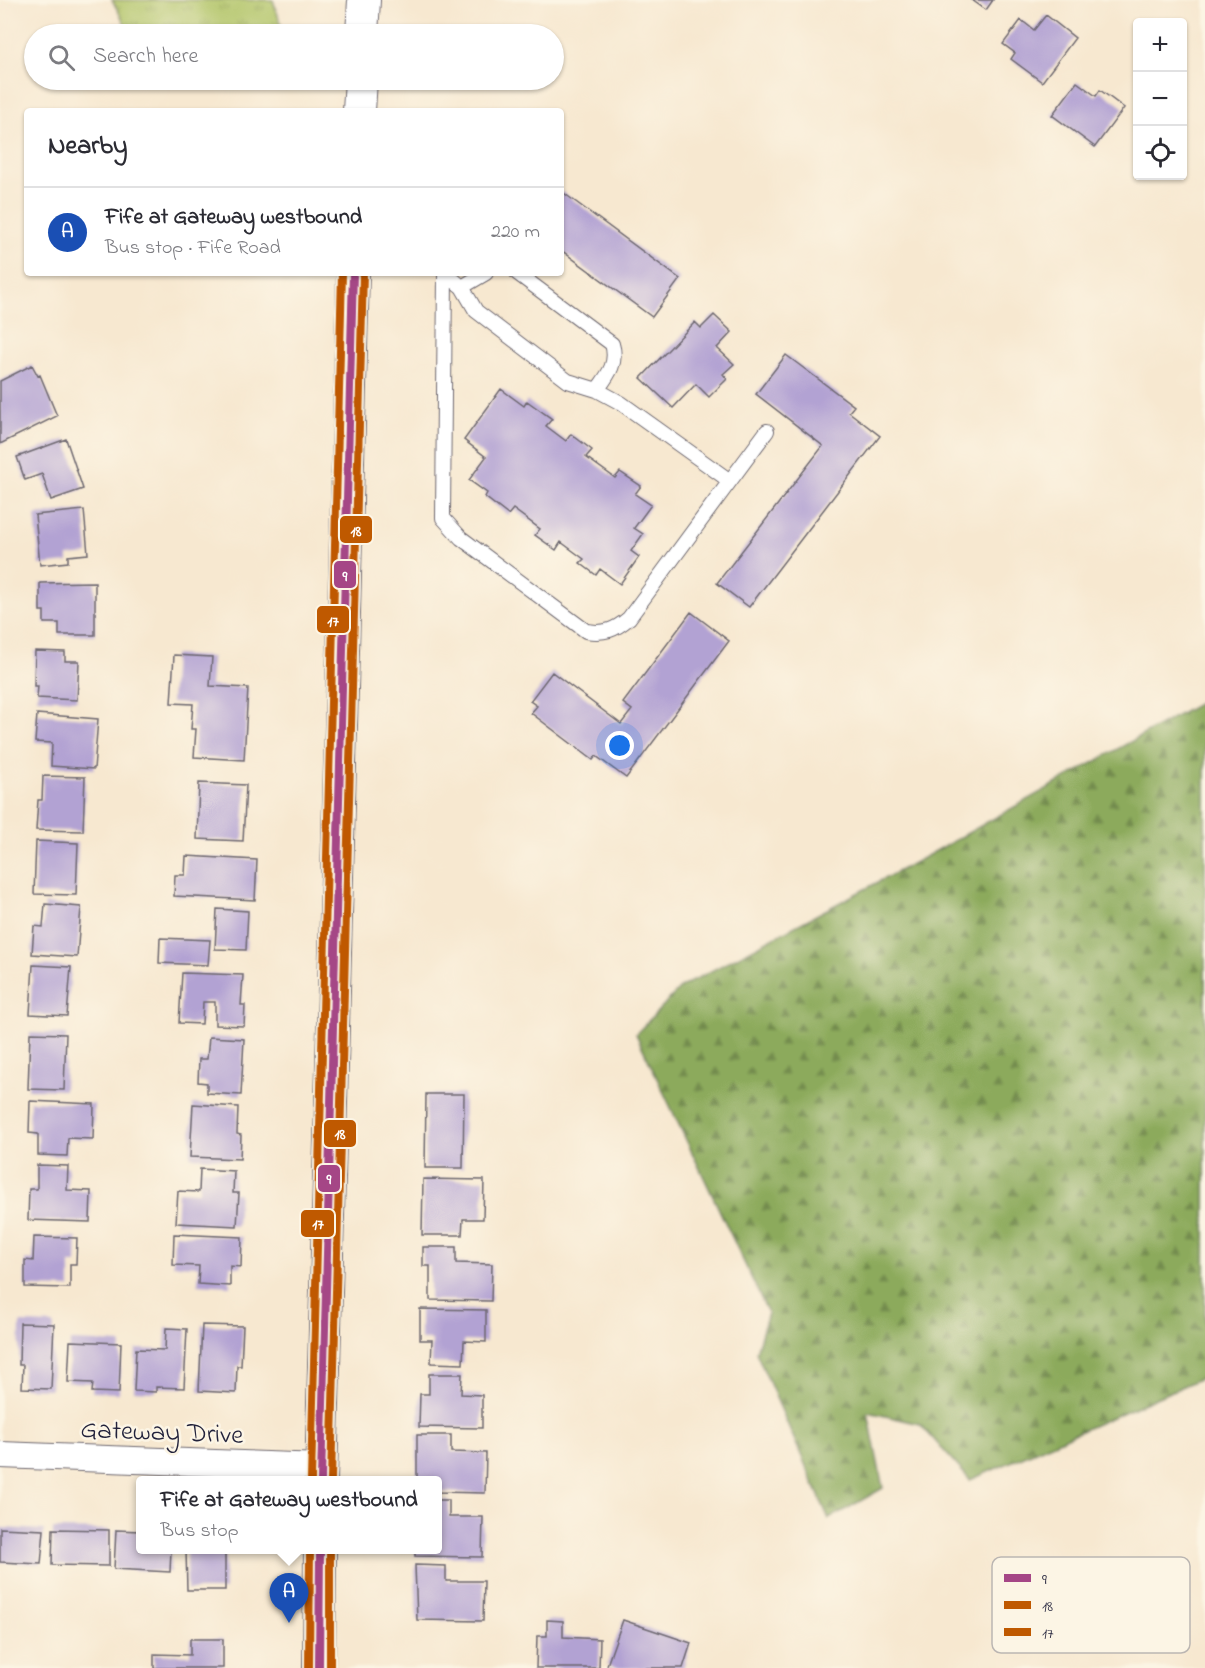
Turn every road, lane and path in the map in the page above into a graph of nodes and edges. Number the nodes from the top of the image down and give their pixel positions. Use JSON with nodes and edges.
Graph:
{"nodes":[{"id":1,"x":364,"y":0,"type":"edge"},
{"id":2,"x":363,"y":24,"type":"edge"},
{"id":3,"x":360,"y":90,"type":"edge"},
{"id":4,"x":359,"y":108,"type":"edge"},
{"id":5,"x":353,"y":276,"type":"edge"},
{"id":6,"x":445,"y":276,"type":"edge"},
{"id":7,"x":449,"y":276,"type":"edge"},
{"id":8,"x":481,"y":276,"type":"edge"},
{"id":9,"x":521,"y":276,"type":"edge"},
{"id":10,"x":462,"y":287,"type":"junction"},
{"id":11,"x":597,"y":390,"type":"junction"},
{"id":12,"x":767,"y":432,"type":"dead end"},
{"id":13,"x":730,"y":481,"type":"junction"},
{"id":14,"x":0,"y":1455,"type":"edge"},
{"id":15,"x":321,"y":1474,"type":"edge"},
{"id":16,"x":320,"y":1554,"type":"edge"},
{"id":17,"x":319,"y":1668,"type":"edge"}],
"edges":[{"from":1,"to":2,"type":"street"},
{"from":3,"to":4,"type":"street"},
{"from":5,"to":15,"type":"street"},
{"from":6,"to":13,"type":"lane"},
{"from":7,"to":10,"type":"lane"},
{"from":8,"to":10,"type":"lane"},
{"from":9,"to":11,"type":"lane"},
{"from":10,"to":11,"type":"lane"},
{"from":11,"to":13,"type":"lane"},
{"from":12,"to":13,"type":"lane"},
{"from":14,"to":15,"type":"street","name":"Gateway Drive"},
{"from":16,"to":17,"type":"street"}]}
